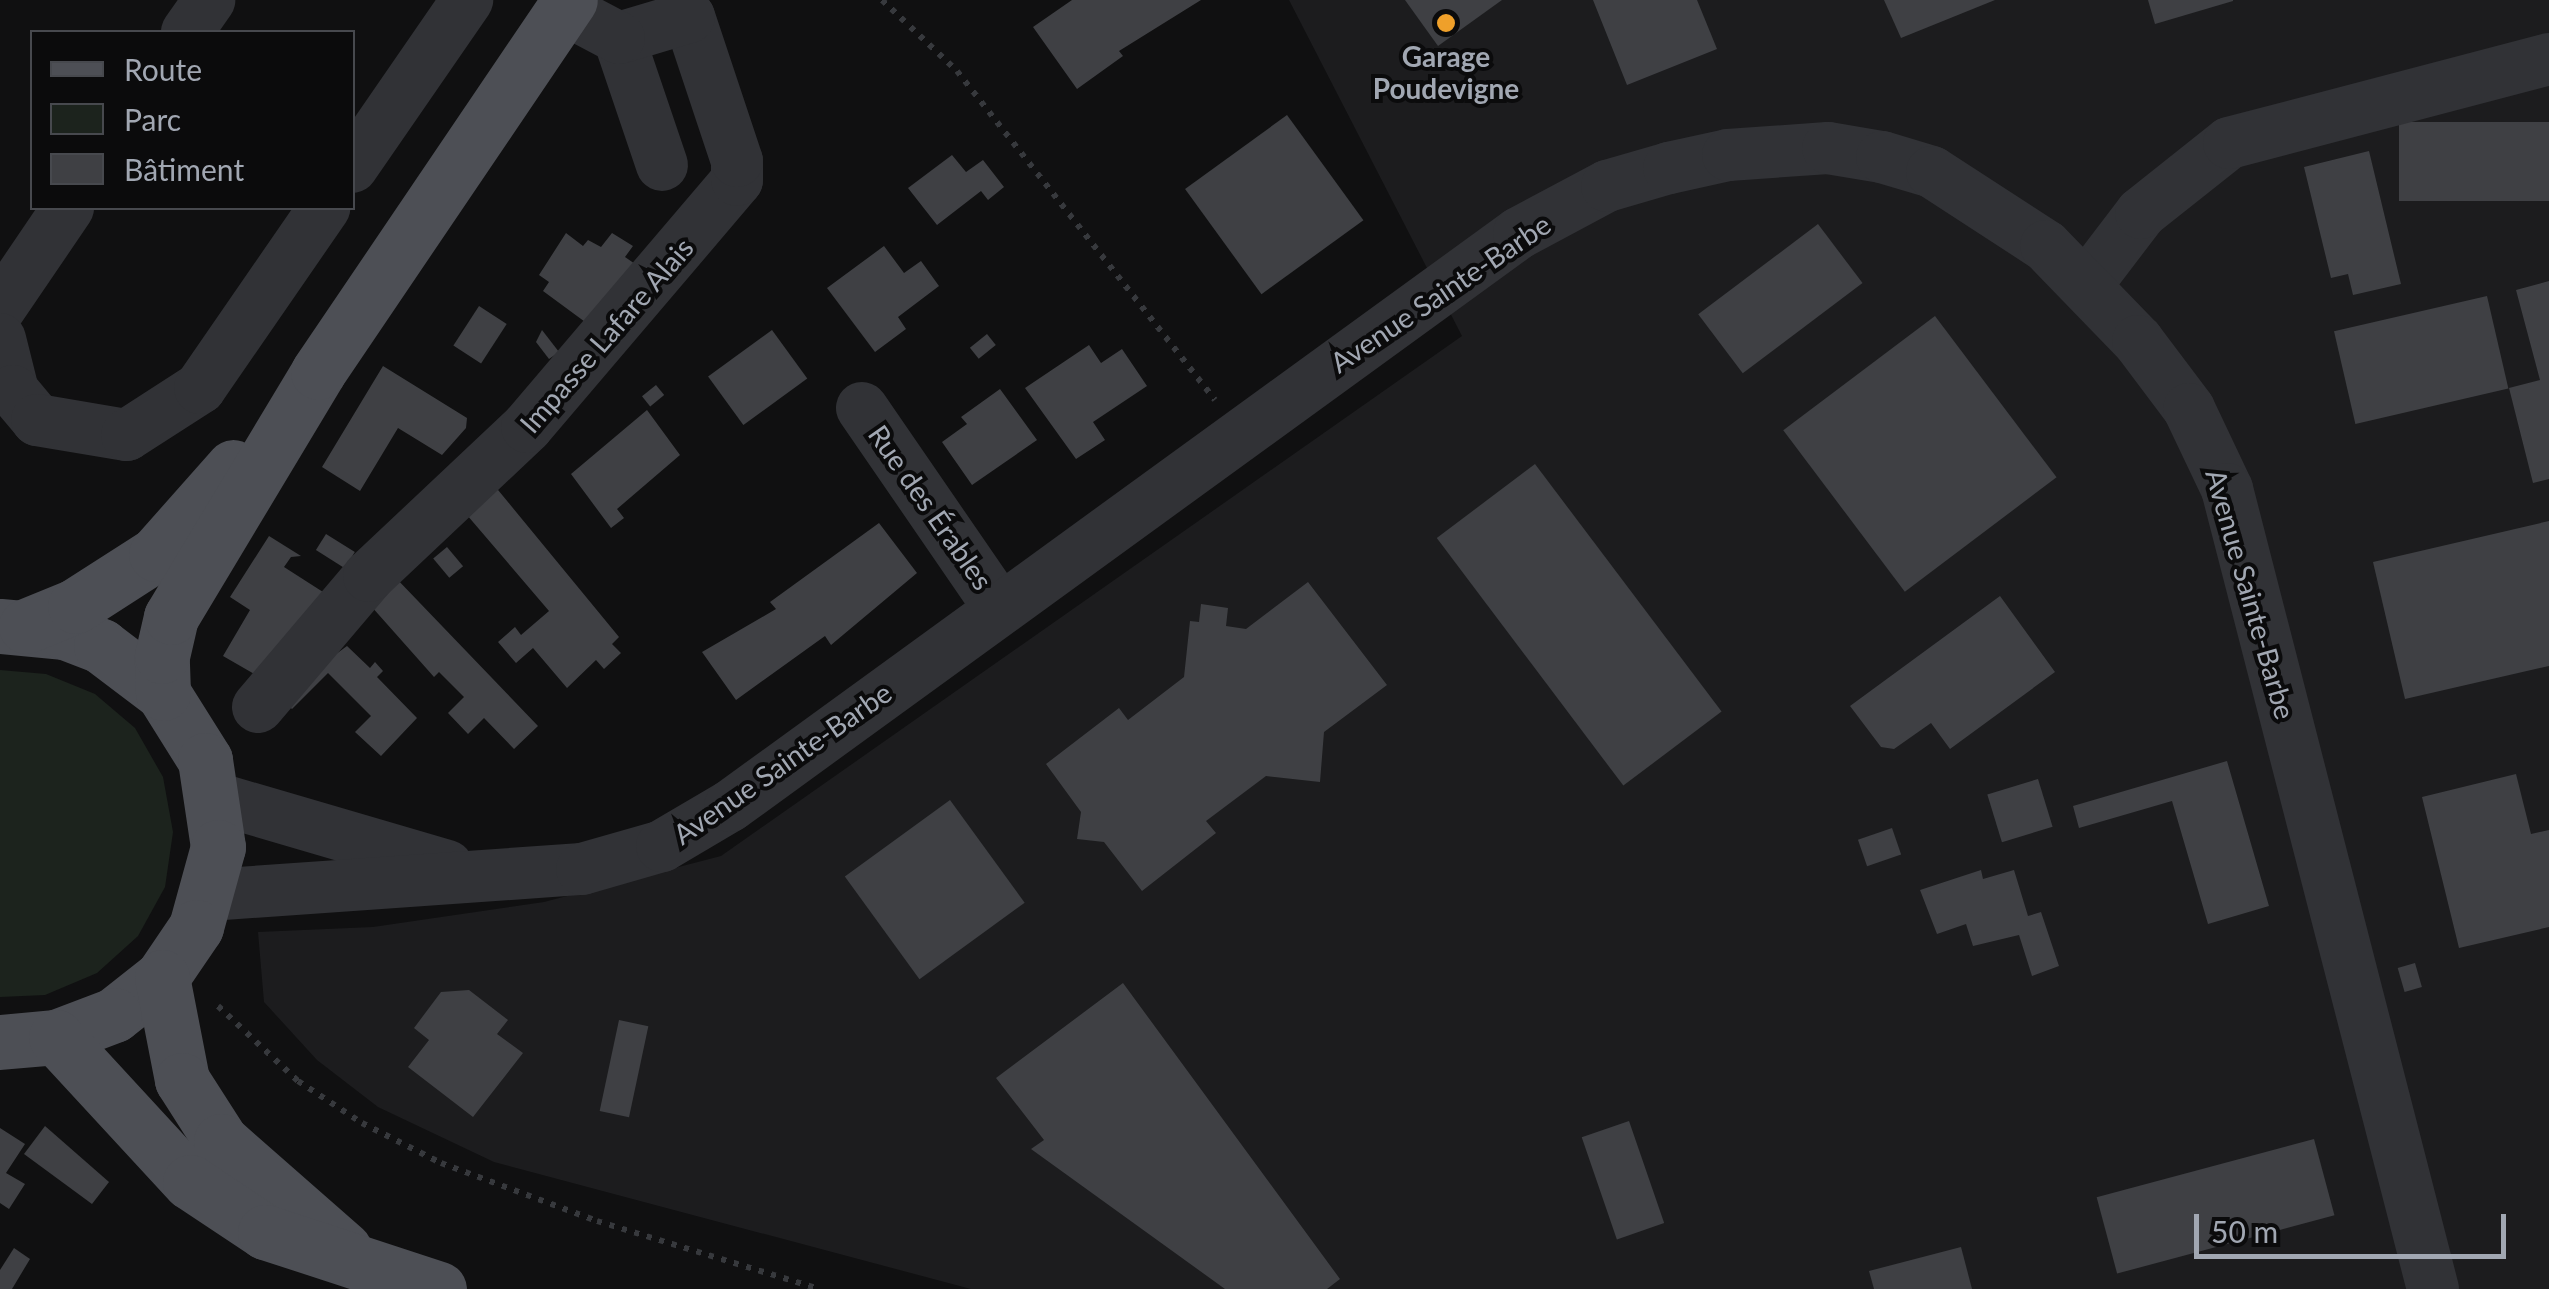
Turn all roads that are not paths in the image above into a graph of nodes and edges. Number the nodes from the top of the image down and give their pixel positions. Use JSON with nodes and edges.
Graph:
{"nodes":[{"id":1,"x":209,"y":0,"type":"edge"},
{"id":2,"x":467,"y":0,"type":"edge"},
{"id":3,"x":567,"y":4,"type":"edge"},
{"id":4,"x":188,"y":30,"type":"edge"},
{"id":5,"x":619,"y":38,"type":"junction"},
{"id":6,"x":2549,"y":59,"type":"edge"},
{"id":7,"x":355,"y":162,"type":"edge"},
{"id":8,"x":662,"y":165,"type":"dead end"},
{"id":9,"x":67,"y":210,"type":"edge"},
{"id":10,"x":323,"y":210,"type":"edge"},
{"id":11,"x":2088,"y":284,"type":"junction"},
{"id":12,"x":0,"y":308,"type":"edge"},
{"id":13,"x":0,"y":339,"type":"edge"},
{"id":14,"x":318,"y":372,"type":"junction"},
{"id":15,"x":862,"y":408,"type":"dead end"},
{"id":16,"x":999,"y":607,"type":"junction"},
{"id":17,"x":13,"y":626,"type":"edge"},
{"id":18,"x":163,"y":693,"type":"junction"},
{"id":19,"x":258,"y":707,"type":"dead end"},
{"id":20,"x":215,"y":798,"type":"junction"},
{"id":21,"x":482,"y":875,"type":"junction"},
{"id":22,"x":209,"y":895,"type":"junction"},
{"id":23,"x":170,"y":967,"type":"junction"},
{"id":24,"x":56,"y":1037,"type":"junction"},
{"id":25,"x":0,"y":1042,"type":"edge"},
{"id":26,"x":369,"y":1271,"type":"junction"},
{"id":27,"x":439,"y":1289,"type":"edge"},
{"id":28,"x":2433,"y":1289,"type":"edge"}],
"edges":[{"from":1,"to":4,"type":"street"},
{"from":2,"to":7,"type":"street"},
{"from":3,"to":5,"type":"street"},
{"from":3,"to":14,"type":"main road"},
{"from":5,"to":8,"type":"street"},
{"from":5,"to":19,"type":"street","name":"Impasse Lafare Alais"},
{"from":6,"to":11,"type":"street"},
{"from":9,"to":12,"type":"street"},
{"from":10,"to":13,"type":"street"},
{"from":11,"to":16,"type":"street","name":"Avenue Sainte-Barbe"},
{"from":11,"to":28,"type":"street","name":"Avenue Sainte-Barbe"},
{"from":14,"to":17,"type":"main road"},
{"from":14,"to":18,"type":"main road"},
{"from":15,"to":16,"type":"street","name":"Rue des Érables"},
{"from":16,"to":21,"type":"street","name":"Avenue Sainte-Barbe"},
{"from":17,"to":18,"type":"main road"},
{"from":18,"to":20,"type":"main road"},
{"from":20,"to":21,"type":"street","name":"Avenue Sainte-Barbe"},
{"from":20,"to":22,"type":"main road"},
{"from":21,"to":22,"type":"street","name":"Avenue Sainte-Barbe"},
{"from":22,"to":23,"type":"main road"},
{"from":23,"to":24,"type":"main road"},
{"from":23,"to":26,"type":"main road"},
{"from":24,"to":25,"type":"main road"},
{"from":24,"to":26,"type":"main road"},
{"from":26,"to":27,"type":"main road"}]}
